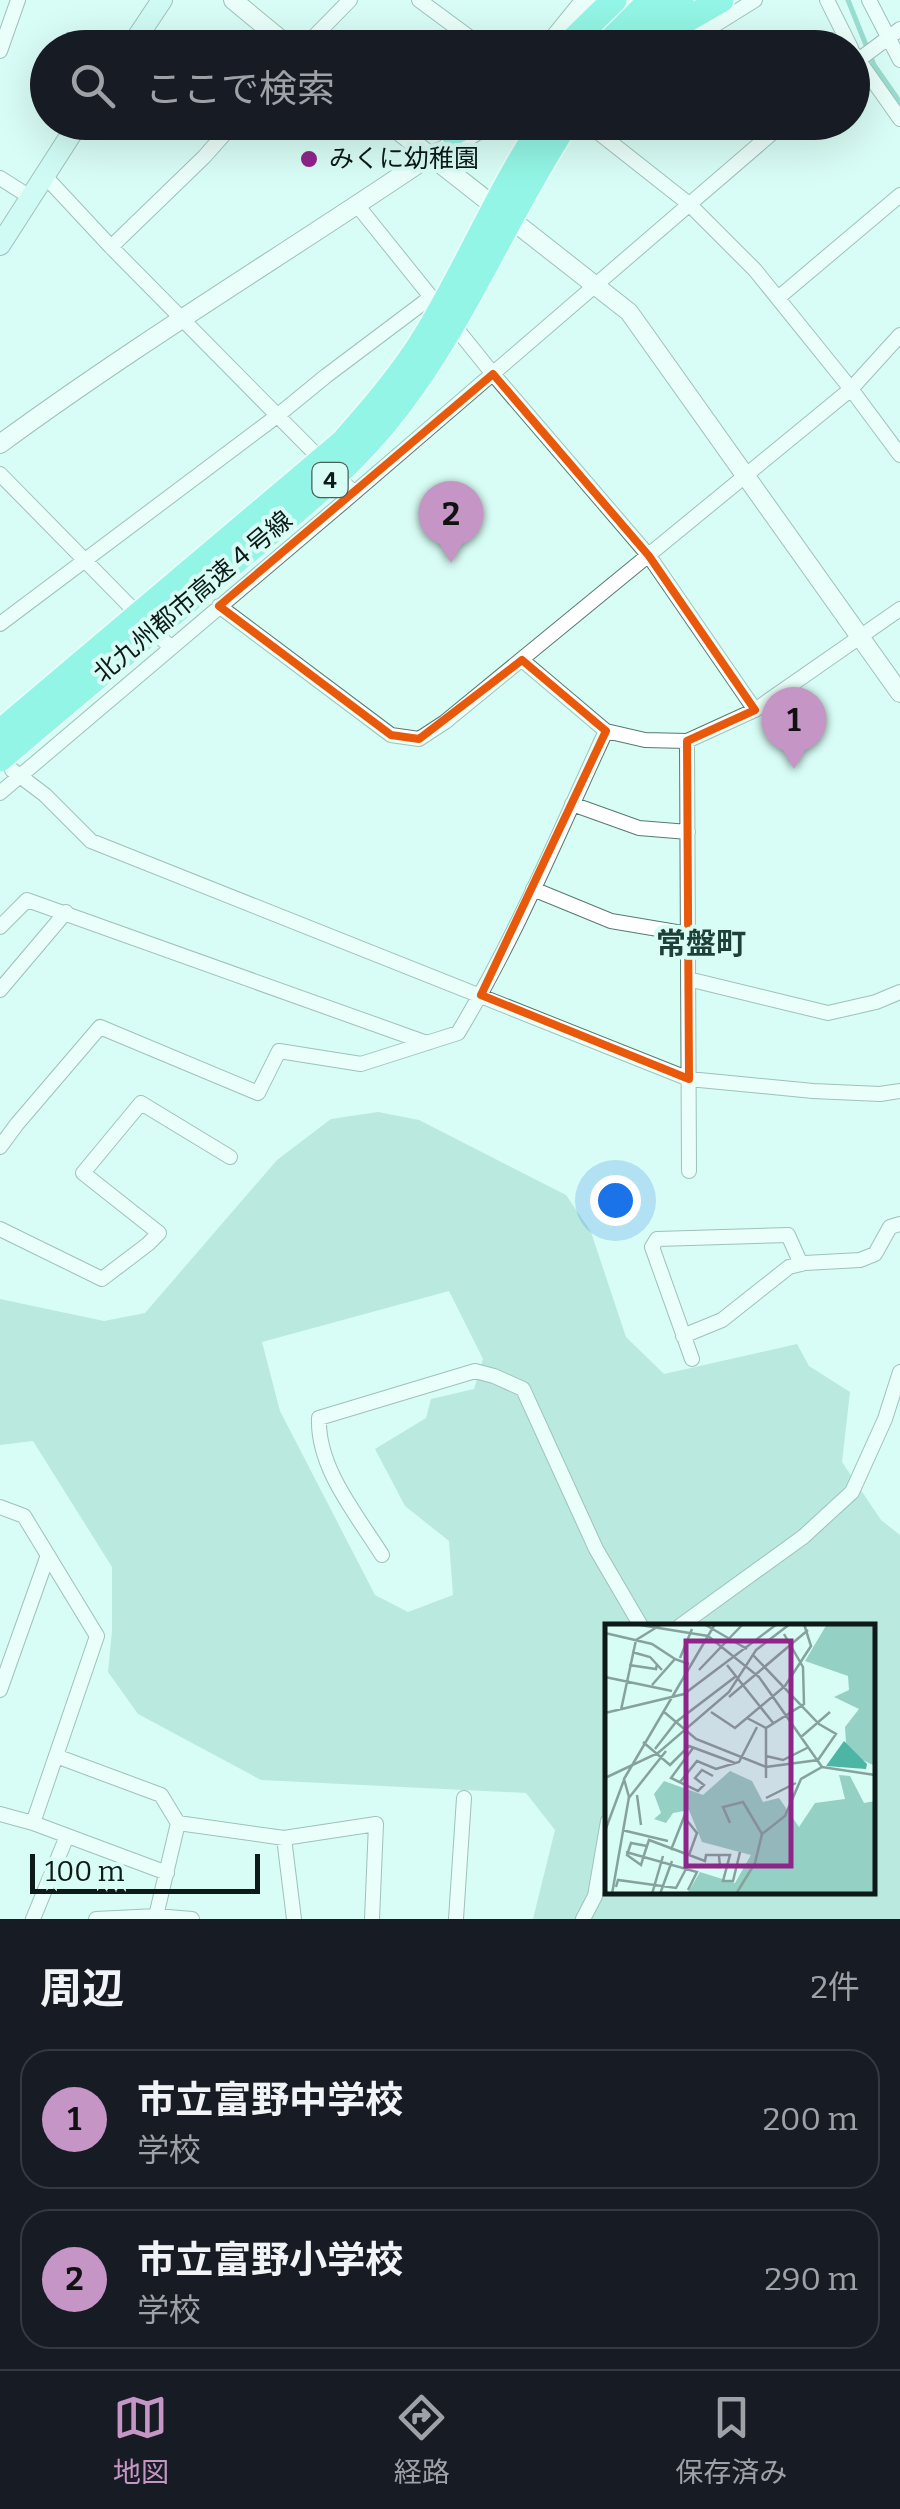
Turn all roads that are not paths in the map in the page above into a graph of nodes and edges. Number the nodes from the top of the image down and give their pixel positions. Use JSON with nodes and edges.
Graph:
{"nodes":[{"id":1,"x":18,"y":0,"type":"edge"},
{"id":2,"x":162,"y":0,"type":"edge"},
{"id":3,"x":234,"y":0,"type":"edge"},
{"id":4,"x":350,"y":0,"type":"edge"},
{"id":5,"x":418,"y":0,"type":"edge"},
{"id":6,"x":614,"y":0,"type":"edge"},
{"id":7,"x":651,"y":0,"type":"edge"},
{"id":8,"x":681,"y":0,"type":"edge"},
{"id":9,"x":721,"y":0,"type":"edge"},
{"id":10,"x":754,"y":0,"type":"edge"},
{"id":11,"x":827,"y":0,"type":"edge"},
{"id":12,"x":869,"y":0,"type":"edge"},
{"id":13,"x":587,"y":12,"type":"edge"},
{"id":14,"x":142,"y":30,"type":"edge"},
{"id":15,"x":270,"y":30,"type":"edge"},
{"id":16,"x":321,"y":30,"type":"edge"},
{"id":17,"x":459,"y":30,"type":"edge"},
{"id":18,"x":568,"y":30,"type":"edge"},
{"id":19,"x":621,"y":30,"type":"edge"},
{"id":20,"x":660,"y":30,"type":"edge"},
{"id":21,"x":674,"y":30,"type":"edge"},
{"id":22,"x":686,"y":30,"type":"edge"},
{"id":23,"x":841,"y":30,"type":"edge"},
{"id":24,"x":894,"y":34,"type":"edge"},
{"id":25,"x":870,"y":47,"type":"edge"},
{"id":26,"x":0,"y":51,"type":"edge"},
{"id":27,"x":900,"y":60,"type":"edge"},
{"id":28,"x":870,"y":79,"type":"edge"},
{"id":29,"x":900,"y":119,"type":"edge"},
{"id":30,"x":67,"y":140,"type":"edge"},
{"id":31,"x":219,"y":140,"type":"edge"},
{"id":32,"x":410,"y":140,"type":"edge"},
{"id":33,"x":448,"y":140,"type":"edge"},
{"id":34,"x":463,"y":140,"type":"edge"},
{"id":35,"x":533,"y":140,"type":"edge"},
{"id":36,"x":544,"y":140,"type":"edge"},
{"id":37,"x":556,"y":140,"type":"edge"},
{"id":38,"x":608,"y":140,"type":"edge"},
{"id":39,"x":764,"y":140,"type":"edge"},
{"id":40,"x":430,"y":156,"type":"junction"},
{"id":41,"x":44,"y":174,"type":"junction"},
{"id":42,"x":0,"y":178,"type":"edge"},
{"id":43,"x":900,"y":196,"type":"edge"},
{"id":44,"x":30,"y":197,"type":"junction"},
{"id":45,"x":690,"y":204,"type":"junction"},
{"id":46,"x":357,"y":205,"type":"junction"},
{"id":47,"x":501,"y":212,"type":"junction"},
{"id":48,"x":0,"y":244,"type":"edge"},
{"id":49,"x":111,"y":247,"type":"junction"},
{"id":50,"x":595,"y":286,"type":"junction"},
{"id":51,"x":430,"y":298,"type":"junction"},
{"id":52,"x":778,"y":298,"type":"junction"},
{"id":53,"x":182,"y":318,"type":"junction"},
{"id":54,"x":900,"y":334,"type":"edge"},
{"id":55,"x":492,"y":374,"type":"junction"},
{"id":56,"x":851,"y":389,"type":"junction"},
{"id":57,"x":56,"y":403,"type":"junction"},
{"id":58,"x":277,"y":416,"type":"junction"},
{"id":59,"x":0,"y":430,"type":"edge"},
{"id":60,"x":0,"y":444,"type":"edge"},
{"id":61,"x":900,"y":455,"type":"edge"},
{"id":62,"x":0,"y":474,"type":"edge"},
{"id":63,"x":746,"y":477,"type":"junction"},
{"id":64,"x":354,"y":494,"type":"junction"},
{"id":65,"x":650,"y":556,"type":"junction"},
{"id":66,"x":84,"y":560,"type":"junction"},
{"id":67,"x":219,"y":606,"type":"junction"},
{"id":68,"x":900,"y":609,"type":"edge"},
{"id":69,"x":0,"y":624,"type":"edge"},
{"id":70,"x":860,"y":638,"type":"junction"},
{"id":71,"x":170,"y":648,"type":"junction"},
{"id":72,"x":522,"y":660,"type":"junction"},
{"id":73,"x":900,"y":694,"type":"edge"},
{"id":74,"x":756,"y":710,"type":"junction"},
{"id":75,"x":606,"y":731,"type":"junction"},
{"id":76,"x":0,"y":732,"type":"edge"},
{"id":77,"x":687,"y":741,"type":"junction"},
{"id":78,"x":6,"y":764,"type":"edge"},
{"id":79,"x":0,"y":792,"type":"edge"},
{"id":80,"x":572,"y":804,"type":"junction"},
{"id":81,"x":688,"y":832,"type":"junction"},
{"id":82,"x":534,"y":889,"type":"junction"},
{"id":83,"x":66,"y":912,"type":"junction"},
{"id":84,"x":0,"y":926,"type":"edge"},
{"id":85,"x":688,"y":934,"type":"junction"},
{"id":86,"x":688,"y":979,"type":"junction"},
{"id":87,"x":0,"y":990,"type":"edge"},
{"id":88,"x":900,"y":992,"type":"edge"},
{"id":89,"x":481,"y":995,"type":"junction"},
{"id":90,"x":428,"y":1043,"type":"junction"},
{"id":91,"x":689,"y":1079,"type":"junction"},
{"id":92,"x":900,"y":1091,"type":"edge"},
{"id":93,"x":0,"y":1147,"type":"edge"},
{"id":94,"x":230,"y":1156,"type":"dead end"},
{"id":95,"x":689,"y":1171,"type":"dead end"},
{"id":96,"x":900,"y":1224,"type":"edge"},
{"id":97,"x":0,"y":1228,"type":"edge"},
{"id":98,"x":802,"y":1264,"type":"junction"},
{"id":99,"x":683,"y":1336,"type":"junction"},
{"id":100,"x":692,"y":1359,"type":"dead end"},
{"id":101,"x":900,"y":1372,"type":"edge"},
{"id":102,"x":0,"y":1508,"type":"edge"},
{"id":103,"x":48,"y":1555,"type":"junction"},
{"id":104,"x":382,"y":1555,"type":"dead end"},
{"id":105,"x":640,"y":1624,"type":"edge"},
{"id":106,"x":683,"y":1624,"type":"edge"},
{"id":107,"x":0,"y":1690,"type":"edge"},
{"id":108,"x":56,"y":1756,"type":"junction"},
{"id":109,"x":464,"y":1798,"type":"dead end"},
{"id":110,"x":0,"y":1814,"type":"edge"},
{"id":111,"x":33,"y":1823,"type":"junction"},
{"id":112,"x":178,"y":1823,"type":"junction"},
{"id":113,"x":67,"y":1836,"type":"junction"},
{"id":114,"x":605,"y":1837,"type":"edge"},
{"id":115,"x":284,"y":1838,"type":"junction"},
{"id":116,"x":167,"y":1874,"type":"junction"},
{"id":117,"x":156,"y":1916,"type":"junction"},
{"id":118,"x":33,"y":1919,"type":"edge"},
{"id":119,"x":96,"y":1919,"type":"edge"},
{"id":120,"x":192,"y":1919,"type":"edge"},
{"id":121,"x":294,"y":1919,"type":"edge"},
{"id":122,"x":372,"y":1919,"type":"edge"},
{"id":123,"x":456,"y":1919,"type":"edge"},
{"id":124,"x":584,"y":1919,"type":"edge"}],
"edges":[{"from":1,"to":26,"type":"street"},
{"from":2,"to":14,"type":"main road"},
{"from":3,"to":15,"type":"street"},
{"from":4,"to":16,"type":"street"},
{"from":5,"to":17,"type":"street"},
{"from":6,"to":13,"type":"highway"},
{"from":7,"to":19,"type":"highway"},
{"from":8,"to":20,"type":"highway"},
{"from":9,"to":21,"type":"highway"},
{"from":10,"to":22,"type":"street"},
{"from":11,"to":23,"type":"street"},
{"from":12,"to":24,"type":"street"},
{"from":13,"to":18,"type":"highway"},
{"from":24,"to":25,"type":"street"},
{"from":24,"to":27,"type":"street"},
{"from":28,"to":29,"type":"street"},
{"from":30,"to":41,"type":"main road"},
{"from":31,"to":49,"type":"street"},
{"from":32,"to":40,"type":"street"},
{"from":33,"to":40,"type":"street"},
{"from":34,"to":40,"type":"street"},
{"from":35,"to":76,"type":"highway","name":"北九州都市高速４号線","number":"4","bridge":true},
{"from":36,"to":47,"type":"street"},
{"from":37,"to":78,"type":"highway","name":"北九州都市高速４号線","number":"4","bridge":true},
{"from":38,"to":45,"type":"street"},
{"from":39,"to":45,"type":"street"},
{"from":40,"to":46,"type":"street"},
{"from":40,"to":47,"type":"street"},
{"from":41,"to":44,"type":"main road"},
{"from":41,"to":49,"type":"street"},
{"from":42,"to":44,"type":"street"},
{"from":43,"to":52,"type":"street"},
{"from":44,"to":48,"type":"main road"},
{"from":45,"to":50,"type":"street"},
{"from":45,"to":52,"type":"street"},
{"from":46,"to":51,"type":"street"},
{"from":46,"to":53,"type":"street"},
{"from":47,"to":50,"type":"street"},
{"from":49,"to":53,"type":"street"},
{"from":50,"to":55,"type":"street"},
{"from":50,"to":63,"type":"street"},
{"from":51,"to":55,"type":"street"},
{"from":51,"to":58,"type":"street"},
{"from":52,"to":56,"type":"street"},
{"from":53,"to":57,"type":"street"},
{"from":53,"to":58,"type":"street"},
{"from":54,"to":56,"type":"street"},
{"from":55,"to":64,"type":"street"},
{"from":55,"to":65,"type":"street"},
{"from":56,"to":61,"type":"street"},
{"from":56,"to":63,"type":"street"},
{"from":57,"to":59,"type":"street"},
{"from":57,"to":60,"type":"street"},
{"from":58,"to":64,"type":"street"},
{"from":58,"to":66,"type":"street"},
{"from":62,"to":66,"type":"street"},
{"from":63,"to":65,"type":"street"},
{"from":63,"to":70,"type":"street"},
{"from":64,"to":67,"type":"street"},
{"from":65,"to":72,"type":"street"},
{"from":65,"to":74,"type":"street"},
{"from":66,"to":69,"type":"street"},
{"from":66,"to":71,"type":"street"},
{"from":67,"to":71,"type":"street"},
{"from":67,"to":72,"type":"street"},
{"from":68,"to":70,"type":"street"},
{"from":70,"to":73,"type":"street"},
{"from":70,"to":74,"type":"street"},
{"from":71,"to":78,"type":"street"},
{"from":72,"to":75,"type":"street"},
{"from":74,"to":77,"type":"street"},
{"from":75,"to":77,"type":"street"},
{"from":75,"to":80,"type":"street"},
{"from":77,"to":81,"type":"street"},
{"from":78,"to":79,"type":"street"},
{"from":78,"to":89,"type":"street"},
{"from":80,"to":81,"type":"street"},
{"from":80,"to":82,"type":"street"},
{"from":81,"to":85,"type":"street"},
{"from":82,"to":85,"type":"street"},
{"from":82,"to":89,"type":"street"},
{"from":83,"to":84,"type":"street"},
{"from":83,"to":87,"type":"street"},
{"from":83,"to":90,"type":"street"},
{"from":85,"to":86,"type":"street"},
{"from":86,"to":88,"type":"street"},
{"from":86,"to":91,"type":"street"},
{"from":89,"to":90,"type":"street"},
{"from":89,"to":91,"type":"street"},
{"from":90,"to":93,"type":"street"},
{"from":91,"to":92,"type":"street"},
{"from":91,"to":95,"type":"street"},
{"from":94,"to":97,"type":"street"},
{"from":96,"to":98,"type":"street"},
{"from":98,"to":99,"type":"street"},
{"from":98,"to":99,"type":"street"},
{"from":99,"to":100,"type":"street"},
{"from":101,"to":106,"type":"street"},
{"from":102,"to":103,"type":"street"},
{"from":103,"to":107,"type":"street"},
{"from":103,"to":108,"type":"street"},
{"from":104,"to":105,"type":"street"},
{"from":108,"to":111,"type":"street"},
{"from":108,"to":112,"type":"street"},
{"from":109,"to":123,"type":"street"},
{"from":110,"to":111,"type":"street"},
{"from":111,"to":113,"type":"street"},
{"from":112,"to":115,"type":"street"},
{"from":112,"to":116,"type":"street"},
{"from":113,"to":116,"type":"street"},
{"from":113,"to":118,"type":"street"},
{"from":114,"to":124,"type":"street"},
{"from":115,"to":121,"type":"street"},
{"from":115,"to":122,"type":"street"},
{"from":116,"to":117,"type":"street"},
{"from":117,"to":119,"type":"street"},
{"from":117,"to":120,"type":"street"}]}
